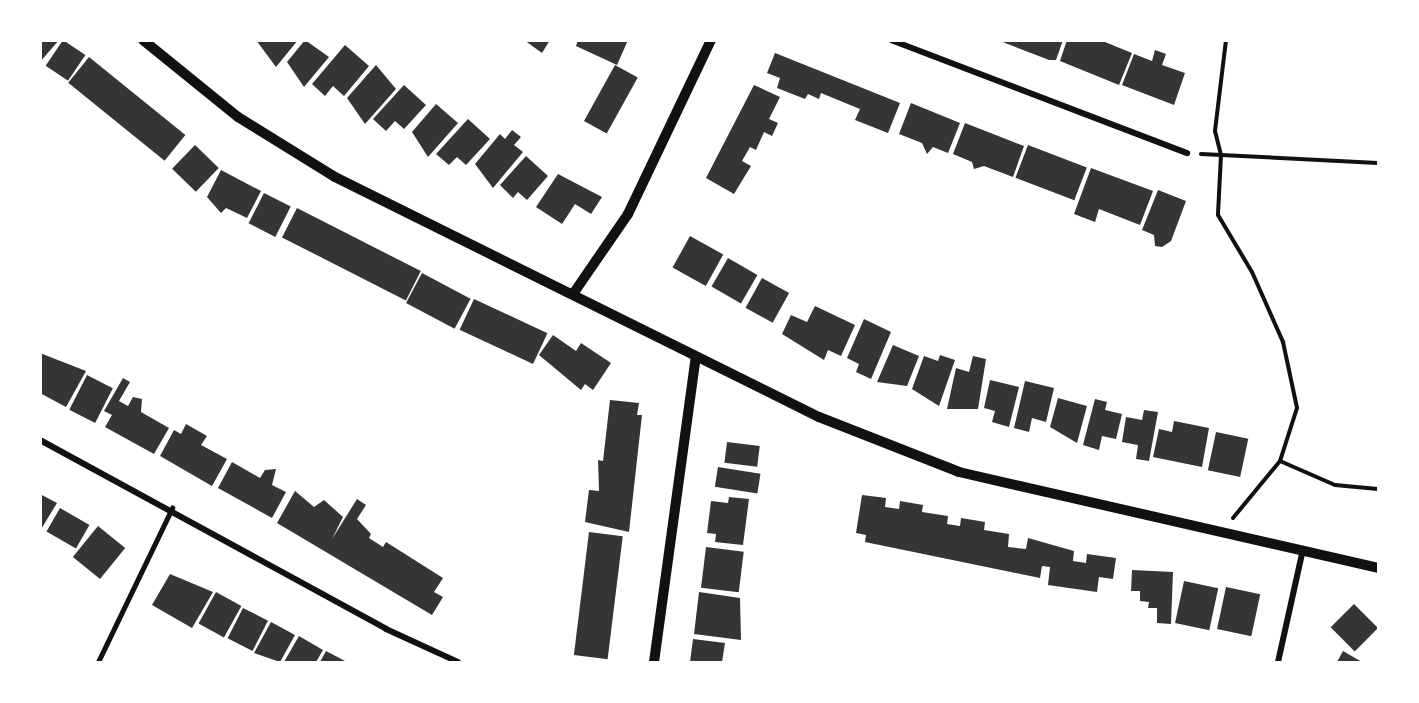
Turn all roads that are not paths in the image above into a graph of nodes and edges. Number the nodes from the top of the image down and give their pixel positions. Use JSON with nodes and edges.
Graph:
{"nodes":[{"id":1,"x":143,"y":40,"type":"edge"},
{"id":2,"x":711,"y":40,"type":"edge"},
{"id":3,"x":891,"y":40,"type":"edge"},
{"id":4,"x":1187,"y":153,"type":"road end"},
{"id":5,"x":573,"y":294,"type":"junction"},
{"id":6,"x":696,"y":357,"type":"junction"},
{"id":7,"x":40,"y":440,"type":"edge"},
{"id":8,"x":172,"y":508,"type":"junction"},
{"id":9,"x":1303,"y":548,"type":"junction"},
{"id":10,"x":1378,"y":568,"type":"edge"},
{"id":11,"x":98,"y":663,"type":"edge"},
{"id":12,"x":458,"y":663,"type":"edge"},
{"id":13,"x":654,"y":663,"type":"edge"},
{"id":14,"x":1278,"y":663,"type":"edge"}],
"edges":[{"from":1,"to":5,"type":"street"},
{"from":2,"to":5,"type":"street"},
{"from":3,"to":4,"type":"street"},
{"from":5,"to":6,"type":"street"},
{"from":6,"to":9,"type":"street"},
{"from":6,"to":13,"type":"street"},
{"from":7,"to":8,"type":"street"},
{"from":8,"to":11,"type":"lane"},
{"from":8,"to":12,"type":"street"},
{"from":9,"to":10,"type":"street"},
{"from":9,"to":14,"type":"street"}]}
